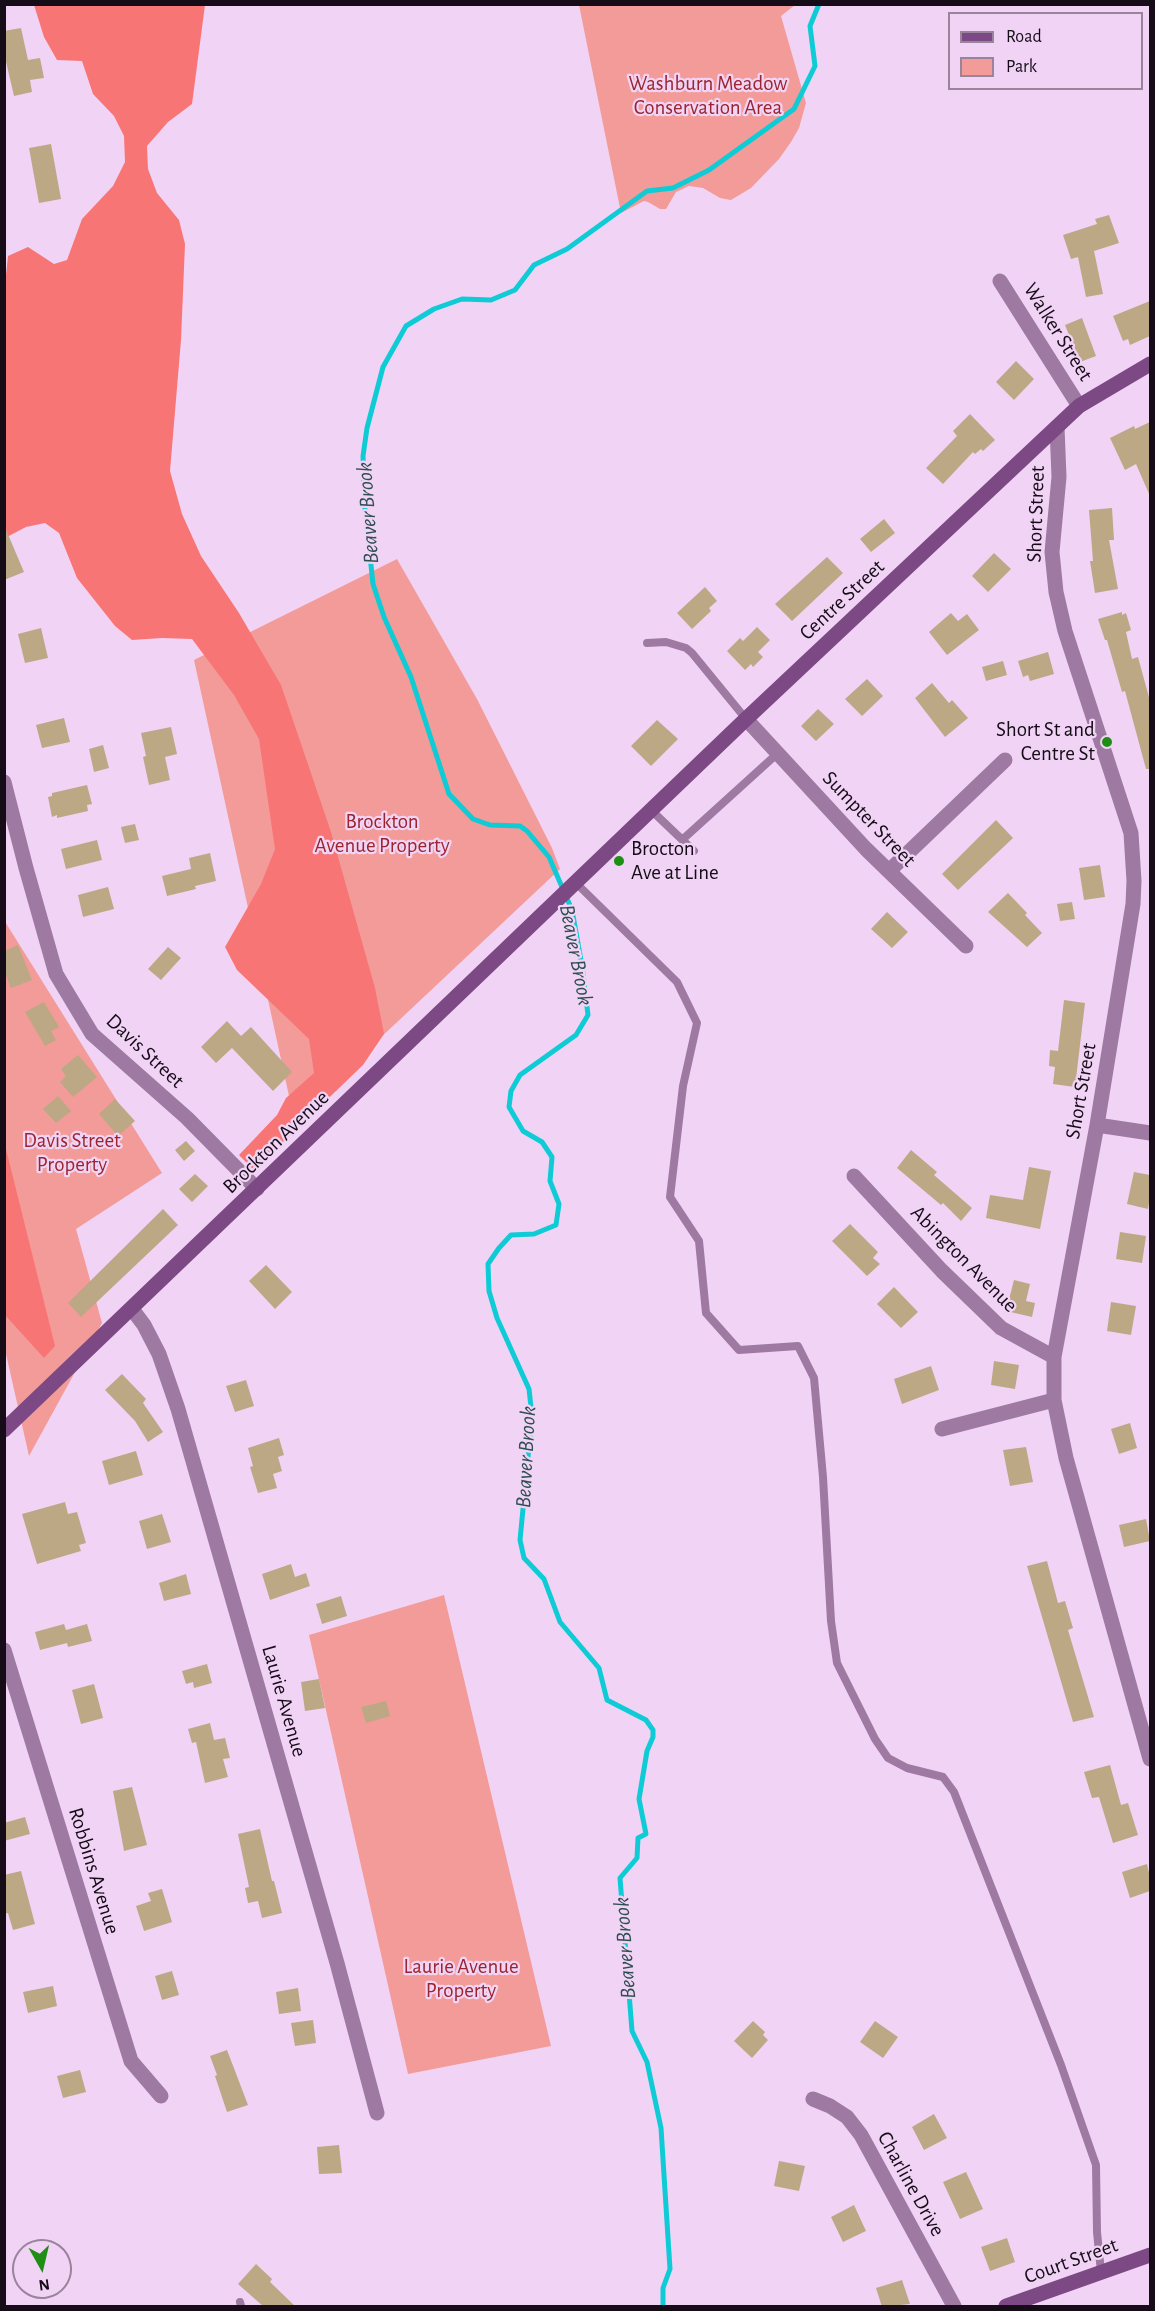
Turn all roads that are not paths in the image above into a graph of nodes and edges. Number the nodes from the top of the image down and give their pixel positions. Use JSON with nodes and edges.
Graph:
{"nodes":[{"id":1,"x":1000,"y":281,"type":"dead end"},
{"id":2,"x":1150,"y":364,"type":"edge"},
{"id":3,"x":1079,"y":406,"type":"junction"},
{"id":4,"x":1057,"y":427,"type":"junction"},
{"id":5,"x":647,"y":643,"type":"dead end"},
{"id":6,"x":746,"y":719,"type":"junction"},
{"id":7,"x":778,"y":753,"type":"junction"},
{"id":8,"x":1005,"y":760,"type":"dead end"},
{"id":9,"x":4,"y":782,"type":"edge"},
{"id":10,"x":651,"y":810,"type":"junction"},
{"id":11,"x":682,"y":840,"type":"junction"},
{"id":12,"x":694,"y":851,"type":"dead end"},
{"id":13,"x":889,"y":871,"type":"junction"},
{"id":14,"x":575,"y":884,"type":"junction"},
{"id":15,"x":966,"y":946,"type":"dead end"},
{"id":16,"x":1097,"y":1125,"type":"junction"},
{"id":17,"x":1150,"y":1133,"type":"edge"},
{"id":18,"x":854,"y":1176,"type":"dead end"},
{"id":19,"x":257,"y":1189,"type":"junction"},
{"id":20,"x":132,"y":1309,"type":"junction"},
{"id":21,"x":1054,"y":1357,"type":"junction"},
{"id":22,"x":1054,"y":1400,"type":"junction"},
{"id":23,"x":942,"y":1429,"type":"dead end"},
{"id":24,"x":4,"y":1430,"type":"edge"},
{"id":25,"x":4,"y":1650,"type":"edge"},
{"id":26,"x":1150,"y":1759,"type":"edge"},
{"id":27,"x":161,"y":2096,"type":"dead end"},
{"id":28,"x":813,"y":2099,"type":"dead end"},
{"id":29,"x":376,"y":2112,"type":"dead end"},
{"id":30,"x":1150,"y":2255,"type":"edge"},
{"id":31,"x":1101,"y":2274,"type":"junction"},
{"id":32,"x":954,"y":2307,"type":"edge"},
{"id":33,"x":1006,"y":2307,"type":"edge"}],
"edges":[{"from":1,"to":3,"type":"street","name":"Walker Street"},
{"from":2,"to":3,"type":"main road","name":"Centre Street"},
{"from":3,"to":4,"type":"main road","name":"Centre Street"},
{"from":4,"to":6,"type":"main road","name":"Centre Street"},
{"from":4,"to":16,"type":"street","name":"Short Street"},
{"from":5,"to":6,"type":"lane"},
{"from":6,"to":7,"type":"street","name":"Sumpter Street"},
{"from":6,"to":10,"type":"main road","name":"Centre Street"},
{"from":7,"to":11,"type":"lane"},
{"from":7,"to":13,"type":"street","name":"Sumpter Street"},
{"from":8,"to":13,"type":"street"},
{"from":9,"to":19,"type":"street","name":"Davis Street"},
{"from":10,"to":11,"type":"lane"},
{"from":10,"to":14,"type":"main road","name":"Centre Street"},
{"from":11,"to":12,"type":"lane"},
{"from":13,"to":15,"type":"street","name":"Sumpter Street"},
{"from":14,"to":19,"type":"main road","name":"Brockton Avenue"},
{"from":14,"to":31,"type":"lane"},
{"from":16,"to":17,"type":"street"},
{"from":16,"to":21,"type":"street","name":"Short Street"},
{"from":18,"to":21,"type":"street","name":"Abington Avenue"},
{"from":19,"to":20,"type":"main road","name":"Brockton Avenue"},
{"from":20,"to":24,"type":"main road","name":"Brockton Avenue"},
{"from":20,"to":29,"type":"street","name":"Laurie Avenue"},
{"from":21,"to":22,"type":"street","name":"Short Street"},
{"from":22,"to":23,"type":"street"},
{"from":22,"to":26,"type":"street","name":"Short Street"},
{"from":25,"to":27,"type":"street","name":"Robbins Avenue"},
{"from":28,"to":32,"type":"street","name":"Charline Drive"},
{"from":30,"to":31,"type":"main road","name":"Court Street"},
{"from":31,"to":33,"type":"main road","name":"Court Street"}]}
